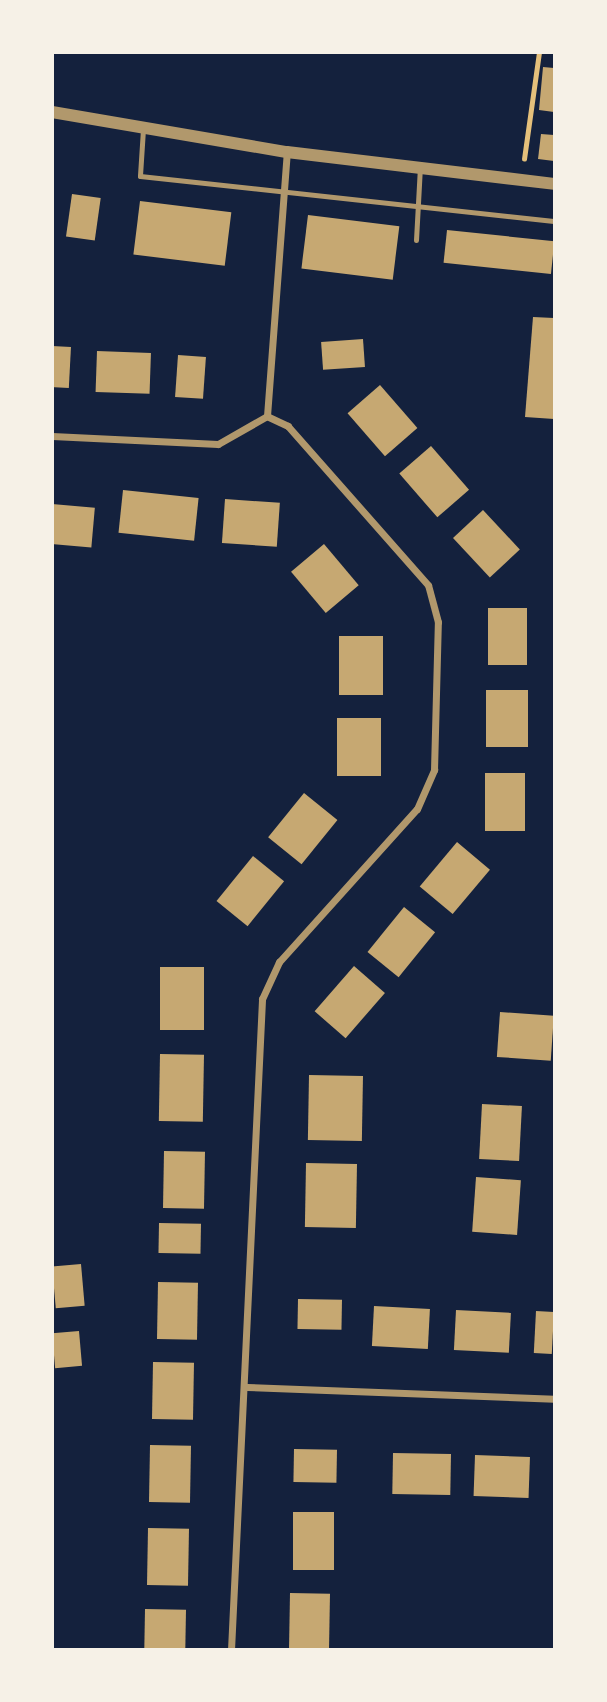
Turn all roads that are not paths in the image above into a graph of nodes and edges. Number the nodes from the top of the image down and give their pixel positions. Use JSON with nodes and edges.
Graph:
{"nodes":[{"id":1,"x":52,"y":112,"type":"edge"},
{"id":2,"x":143,"y":129,"type":"junction"},
{"id":3,"x":287,"y":152,"type":"junction"},
{"id":4,"x":420,"y":166,"type":"junction"},
{"id":5,"x":555,"y":184,"type":"edge"},
{"id":6,"x":284,"y":192,"type":"junction"},
{"id":7,"x":417,"y":206,"type":"junction"},
{"id":8,"x":555,"y":220,"type":"edge"},
{"id":9,"x":416,"y":240,"type":"dead end"},
{"id":10,"x":267,"y":416,"type":"junction"},
{"id":11,"x":52,"y":436,"type":"edge"},
{"id":12,"x":247,"y":1387,"type":"junction"},
{"id":13,"x":555,"y":1398,"type":"edge"},
{"id":14,"x":231,"y":1650,"type":"edge"}],
"edges":[{"from":1,"to":2,"type":"street"},
{"from":2,"to":3,"type":"street"},
{"from":2,"to":6,"type":"lane"},
{"from":3,"to":4,"type":"street"},
{"from":3,"to":6,"type":"street"},
{"from":4,"to":5,"type":"street"},
{"from":4,"to":7,"type":"lane"},
{"from":6,"to":7,"type":"lane"},
{"from":6,"to":10,"type":"street"},
{"from":7,"to":8,"type":"lane"},
{"from":7,"to":9,"type":"lane"},
{"from":10,"to":11,"type":"street"},
{"from":10,"to":12,"type":"street"},
{"from":12,"to":13,"type":"street"},
{"from":12,"to":14,"type":"street"}]}
